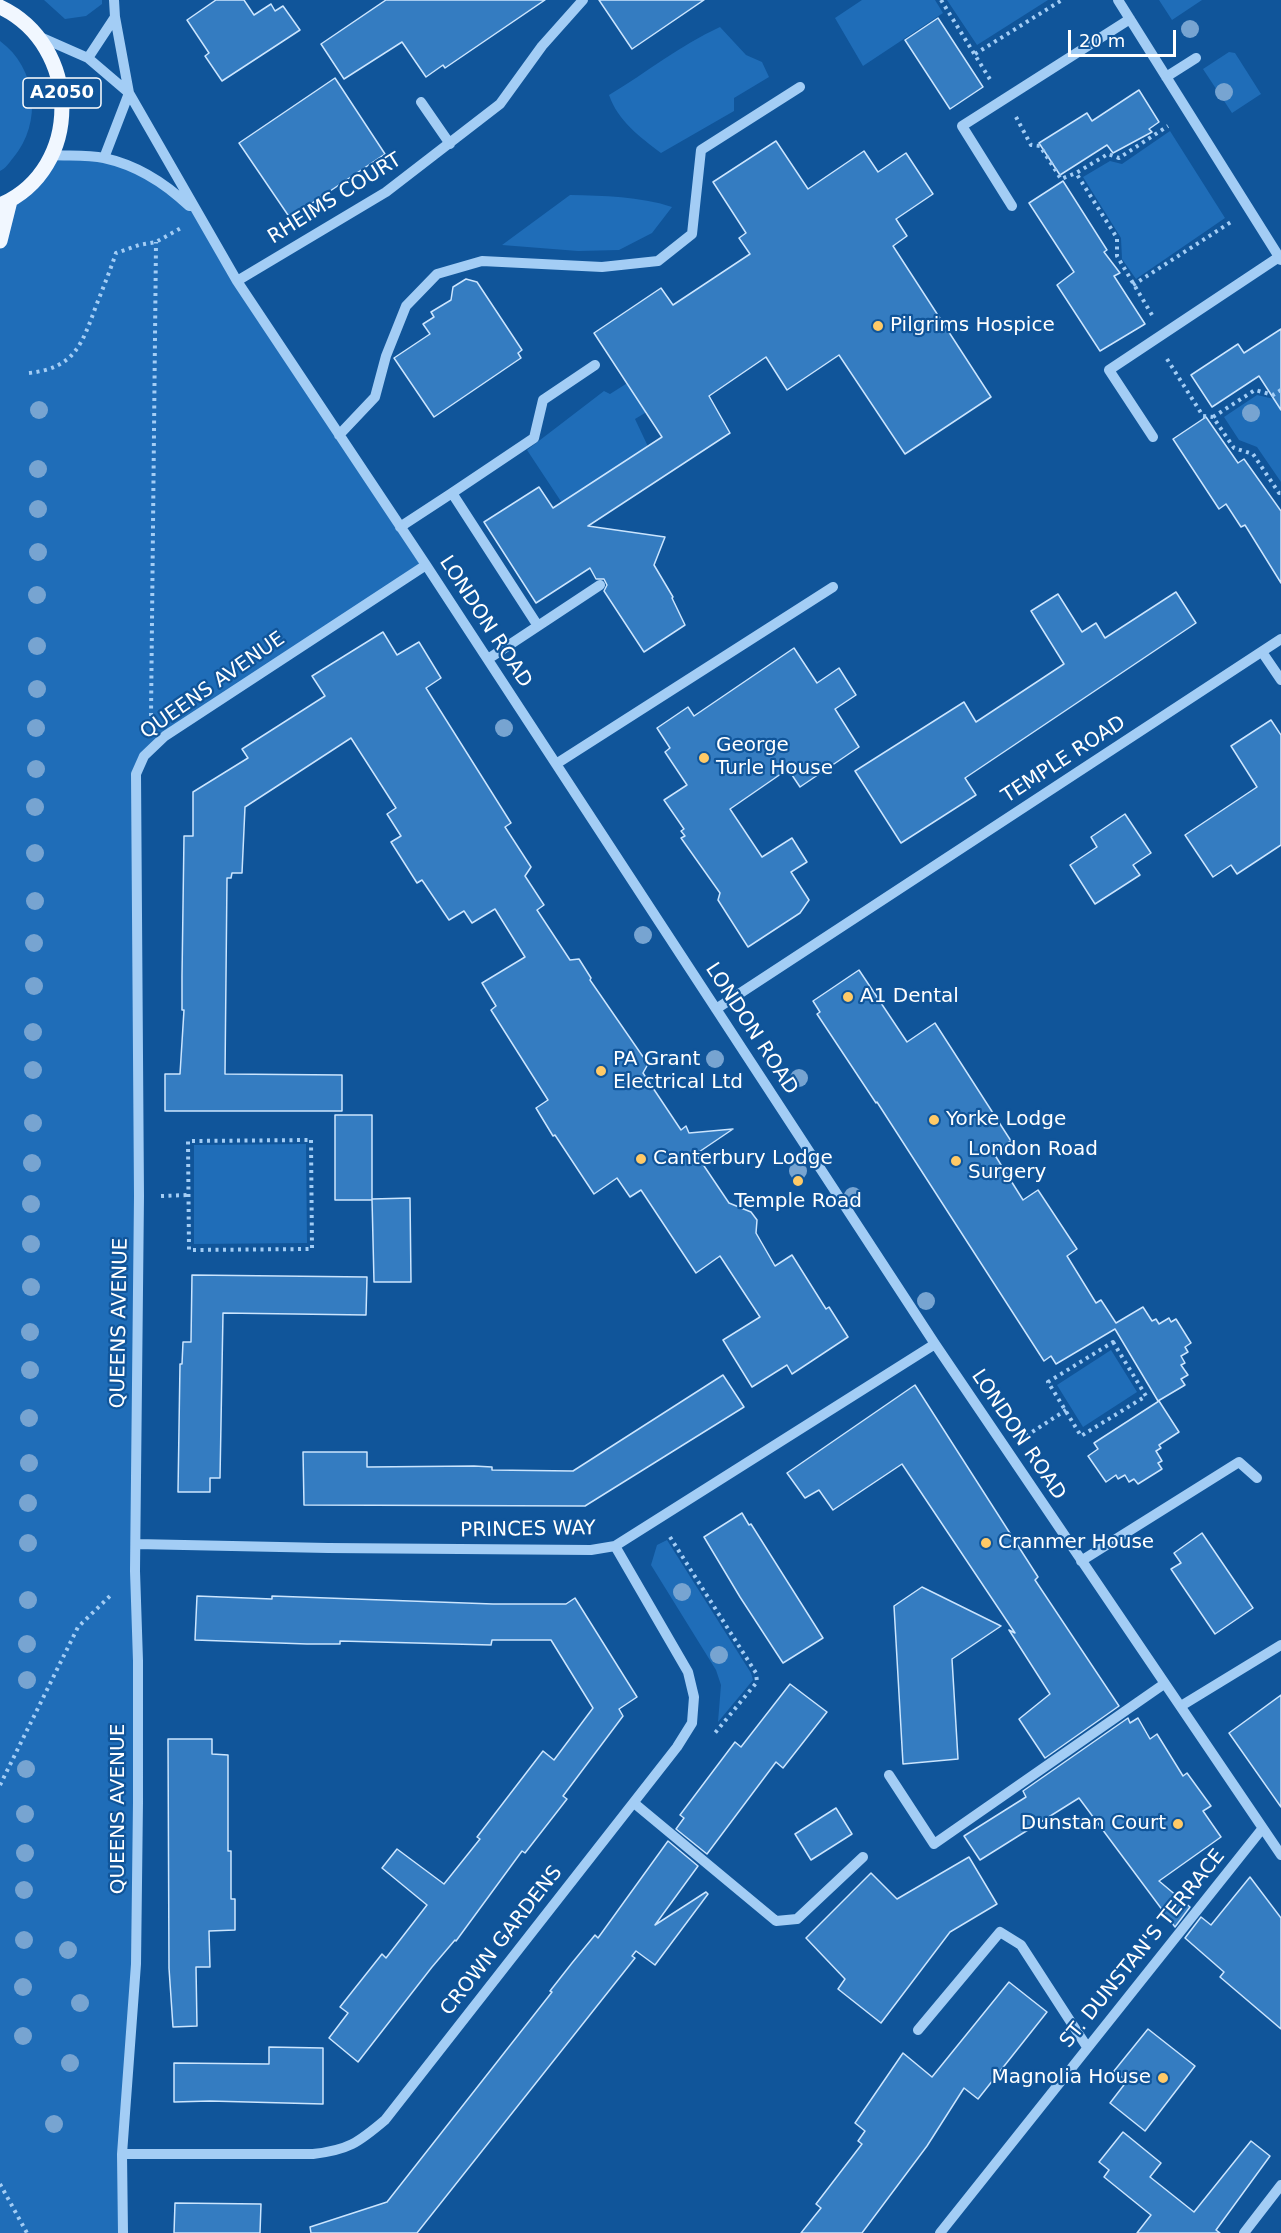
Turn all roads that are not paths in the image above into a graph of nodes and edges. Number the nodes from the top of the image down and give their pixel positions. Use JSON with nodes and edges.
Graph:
{"nodes":[{"id":1,"x":114,"y":0,"type":"edge"},
{"id":2,"x":583,"y":0,"type":"edge"},
{"id":3,"x":1118,"y":0,"type":"edge"},
{"id":4,"x":7,"y":7,"type":"edge"},
{"id":5,"x":115,"y":17,"type":"junction"},
{"id":6,"x":1130,"y":19,"type":"junction"},
{"id":7,"x":38,"y":36,"type":"junction"},
{"id":8,"x":88,"y":58,"type":"junction"},
{"id":9,"x":1196,"y":58,"type":"dead end"},
{"id":10,"x":1166,"y":77,"type":"junction"},
{"id":11,"x":800,"y":87,"type":"dead end"},
{"id":12,"x":129,"y":93,"type":"junction"},
{"id":13,"x":421,"y":102,"type":"dead end"},
{"id":14,"x":450,"y":144,"type":"junction"},
{"id":15,"x":52,"y":155,"type":"junction"},
{"id":16,"x":104,"y":158,"type":"junction"},
{"id":17,"x":5,"y":203,"type":"edge"},
{"id":18,"x":1012,"y":206,"type":"dead end"},
{"id":19,"x":200,"y":217,"type":"junction"},
{"id":20,"x":0,"y":241,"type":"edge"},
{"id":21,"x":1280,"y":259,"type":"edge"},
{"id":22,"x":237,"y":281,"type":"junction"},
{"id":23,"x":595,"y":365,"type":"dead end"},
{"id":24,"x":339,"y":435,"type":"junction"},
{"id":25,"x":1154,"y":436,"type":"dead end"},
{"id":26,"x":452,"y":493,"type":"junction"},
{"id":27,"x":400,"y":527,"type":"junction"},
{"id":28,"x":426,"y":565,"type":"junction"},
{"id":29,"x":600,"y":585,"type":"dead end"},
{"id":30,"x":833,"y":587,"type":"dead end"},
{"id":31,"x":538,"y":626,"type":"junction"},
{"id":32,"x":1281,"y":639,"type":"edge"},
{"id":33,"x":1262,"y":652,"type":"junction"},
{"id":34,"x":488,"y":659,"type":"junction"},
{"id":35,"x":1281,"y":680,"type":"edge"},
{"id":36,"x":556,"y":764,"type":"junction"},
{"id":37,"x":716,"y":1009,"type":"junction"},
{"id":38,"x":935,"y":1344,"type":"junction"},
{"id":39,"x":1257,"y":1478,"type":"dead end"},
{"id":40,"x":136,"y":1544,"type":"junction"},
{"id":41,"x":615,"y":1546,"type":"junction"},
{"id":42,"x":1081,"y":1561,"type":"junction"},
{"id":43,"x":1281,"y":1645,"type":"edge"},
{"id":44,"x":1164,"y":1683,"type":"junction"},
{"id":45,"x":1181,"y":1706,"type":"junction"},
{"id":46,"x":889,"y":1774,"type":"dead end"},
{"id":47,"x":634,"y":1803,"type":"junction"},
{"id":48,"x":1262,"y":1829,"type":"junction"},
{"id":49,"x":1281,"y":1855,"type":"edge"},
{"id":50,"x":863,"y":1857,"type":"dead end"},
{"id":51,"x":918,"y":2030,"type":"dead end"},
{"id":52,"x":1087,"y":2047,"type":"junction"},
{"id":53,"x":122,"y":2154,"type":"junction"},
{"id":54,"x":1281,"y":2185,"type":"edge"},
{"id":55,"x":123,"y":2233,"type":"edge"},
{"id":56,"x":940,"y":2233,"type":"edge"},
{"id":57,"x":1244,"y":2233,"type":"edge"}],
"edges":[{"from":1,"to":5,"type":"street","name":"LONDON ROAD"},
{"from":2,"to":14,"type":"street","name":"RHEIMS COURT"},
{"from":3,"to":6,"type":"street"},
{"from":4,"to":7,"type":"main road","number":"A2050"},
{"from":5,"to":8,"type":"street"},
{"from":5,"to":12,"type":"street","name":"LONDON ROAD"},
{"from":6,"to":10,"type":"street"},
{"from":6,"to":18,"type":"street"},
{"from":7,"to":8,"type":"street","name":"LONDON ROAD"},
{"from":7,"to":15,"type":"main road","number":"A2050"},
{"from":8,"to":12,"type":"street","name":"LONDON ROAD"},
{"from":9,"to":10,"type":"street"},
{"from":10,"to":21,"type":"street"},
{"from":11,"to":24,"type":"street"},
{"from":12,"to":16,"type":"street"},
{"from":12,"to":19,"type":"street","name":"LONDON ROAD"},
{"from":13,"to":14,"type":"street"},
{"from":14,"to":22,"type":"street","name":"RHEIMS COURT"},
{"from":15,"to":16,"type":"street","name":"LONDON ROAD"},
{"from":15,"to":17,"type":"main road","number":"A2050"},
{"from":16,"to":19,"type":"street","name":"LONDON ROAD"},
{"from":17,"to":20,"type":"main road","number":"A2050"},
{"from":19,"to":22,"type":"street","name":"LONDON ROAD"},
{"from":21,"to":25,"type":"street"},
{"from":22,"to":24,"type":"street","name":"LONDON ROAD"},
{"from":23,"to":26,"type":"street"},
{"from":24,"to":27,"type":"street","name":"LONDON ROAD"},
{"from":26,"to":27,"type":"street"},
{"from":26,"to":31,"type":"street"},
{"from":27,"to":28,"type":"street","name":"LONDON ROAD"},
{"from":28,"to":34,"type":"street","name":"LONDON ROAD"},
{"from":28,"to":40,"type":"street","name":"QUEENS AVENUE"},
{"from":29,"to":31,"type":"street"},
{"from":30,"to":36,"type":"street"},
{"from":31,"to":34,"type":"street"},
{"from":32,"to":33,"type":"street","name":"TEMPLE ROAD"},
{"from":33,"to":35,"type":"street"},
{"from":33,"to":37,"type":"street","name":"TEMPLE ROAD"},
{"from":34,"to":36,"type":"street","name":"LONDON ROAD"},
{"from":36,"to":37,"type":"street","name":"LONDON ROAD"},
{"from":37,"to":38,"type":"street","name":"LONDON ROAD"},
{"from":38,"to":41,"type":"street","name":"PRINCES WAY"},
{"from":38,"to":42,"type":"street","name":"LONDON ROAD"},
{"from":39,"to":42,"type":"street"},
{"from":40,"to":41,"type":"street","name":"PRINCES WAY"},
{"from":40,"to":53,"type":"street","name":"QUEENS AVENUE"},
{"from":41,"to":47,"type":"street","name":"CROWN GARDENS"},
{"from":42,"to":44,"type":"street","name":"LONDON ROAD"},
{"from":43,"to":45,"type":"street"},
{"from":44,"to":45,"type":"street","name":"LONDON ROAD"},
{"from":44,"to":46,"type":"street"},
{"from":45,"to":48,"type":"street","name":"LONDON ROAD"},
{"from":47,"to":50,"type":"street"},
{"from":47,"to":53,"type":"street","name":"CROWN GARDENS"},
{"from":48,"to":49,"type":"street","name":"LONDON ROAD"},
{"from":48,"to":52,"type":"street","name":"ST. DUNSTAN'S TERRACE"},
{"from":51,"to":52,"type":"street"},
{"from":52,"to":56,"type":"street","name":"ST. DUNSTAN'S TERRACE"},
{"from":53,"to":55,"type":"street","name":"QUEENS AVENUE"},
{"from":54,"to":57,"type":"street"}]}
